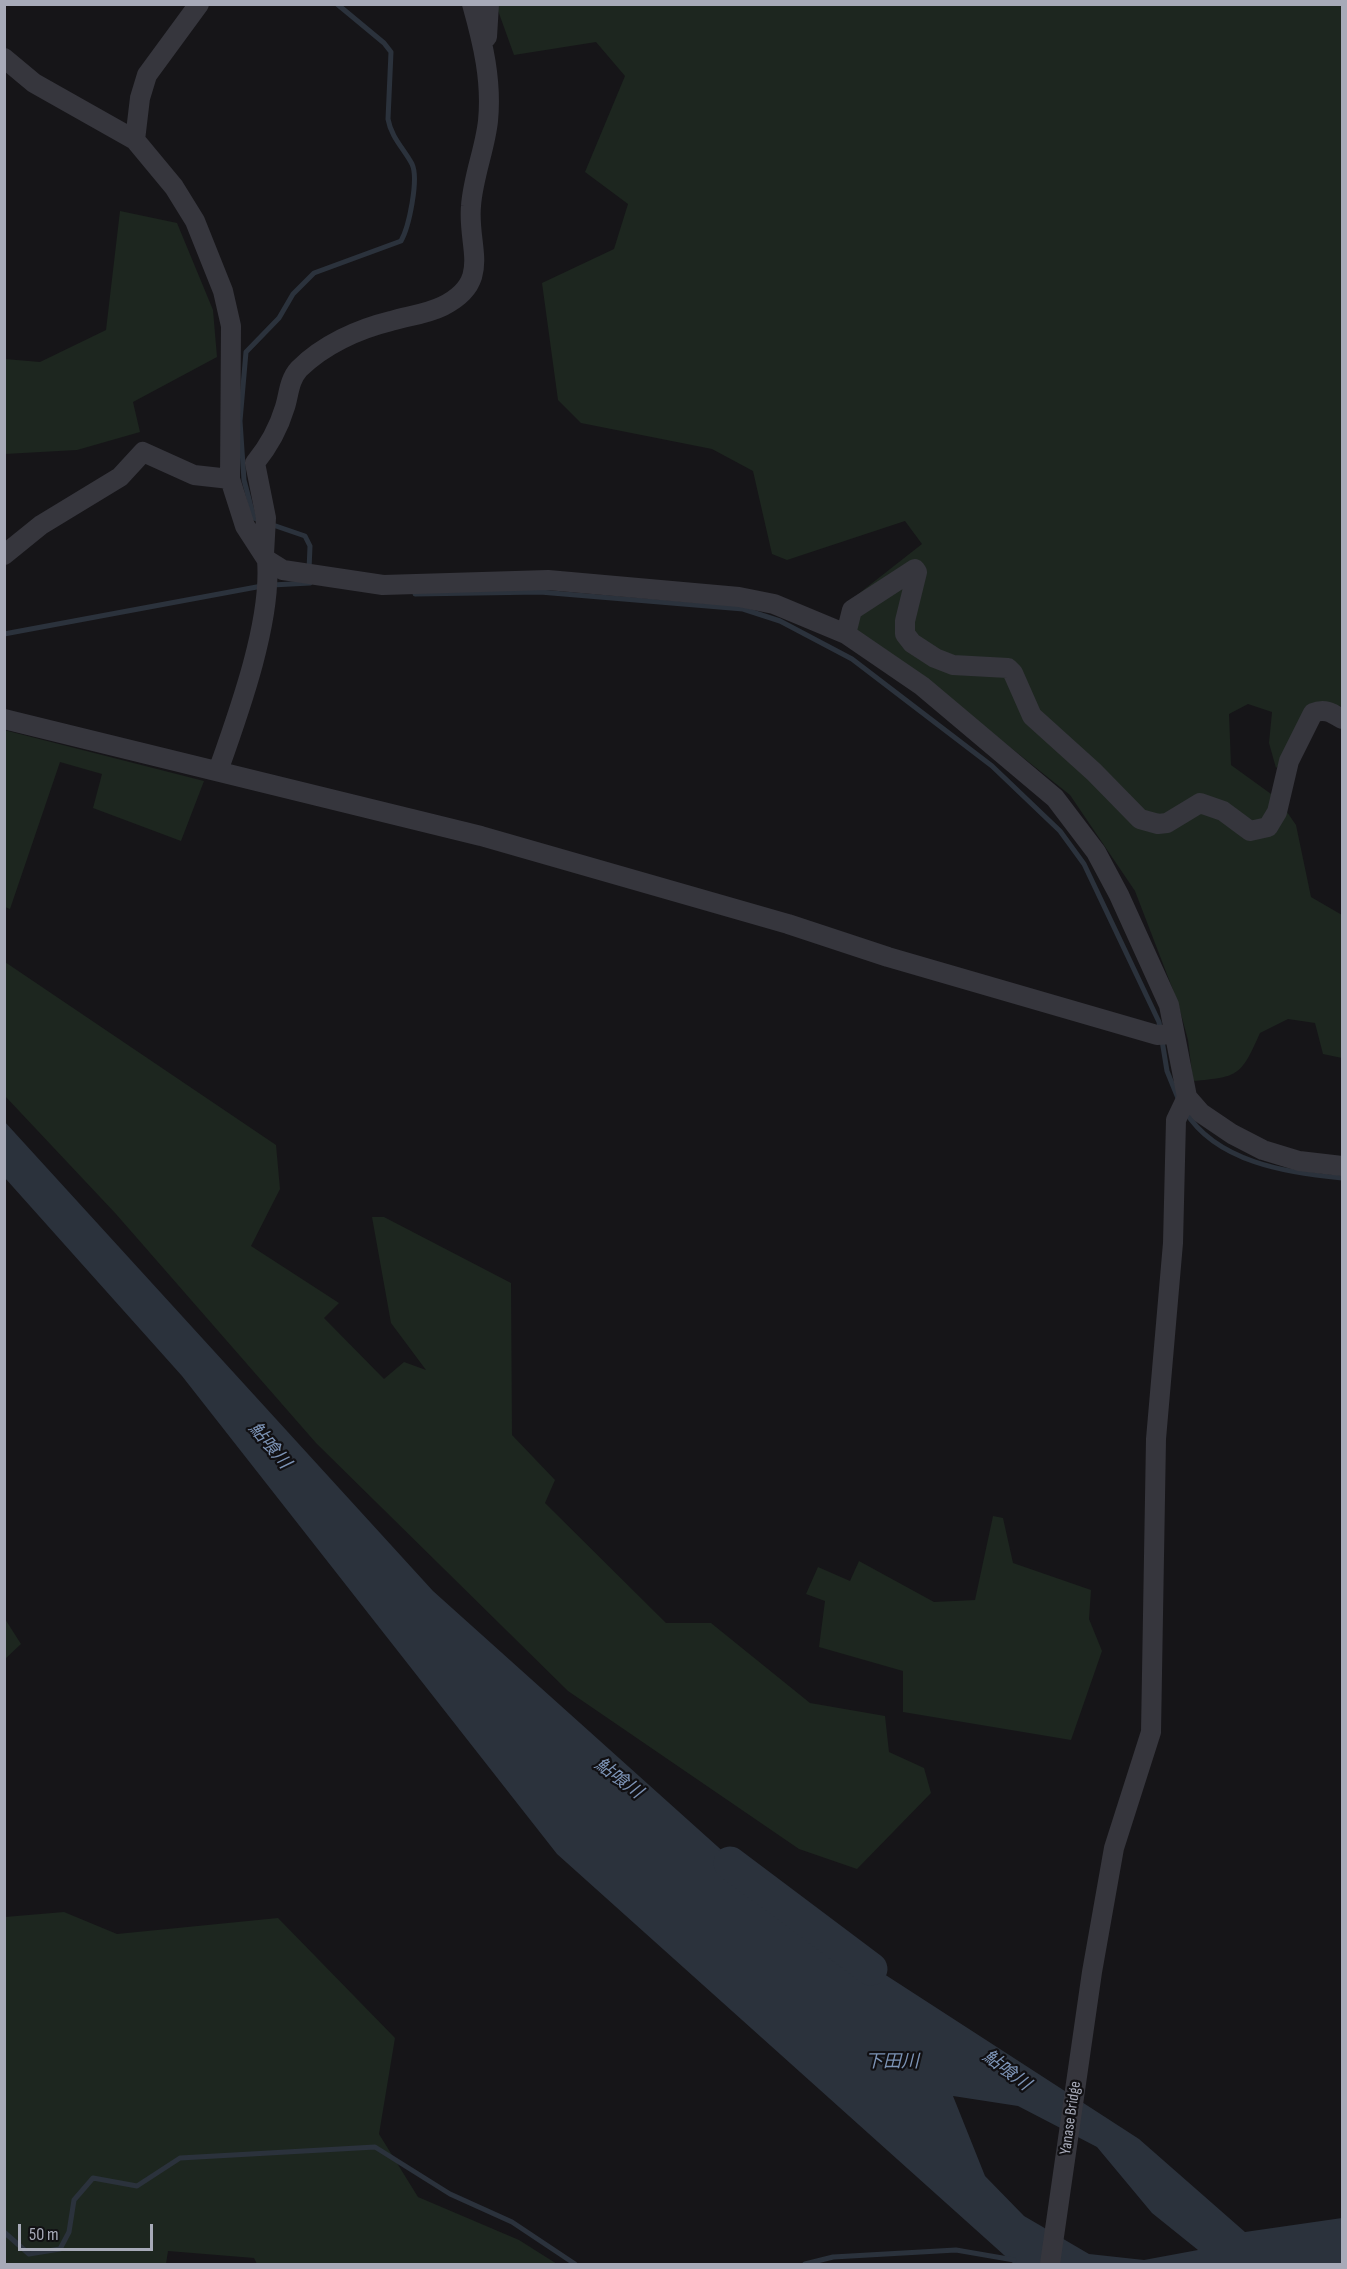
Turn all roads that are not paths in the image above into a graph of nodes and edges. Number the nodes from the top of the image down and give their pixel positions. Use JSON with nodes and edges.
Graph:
{"nodes":[{"id":1,"x":199,"y":4,"type":"edge"},
{"id":2,"x":472,"y":4,"type":"edge"},
{"id":3,"x":489,"y":4,"type":"edge"},
{"id":4,"x":486,"y":54,"type":"junction"},
{"id":5,"x":4,"y":58,"type":"edge"},
{"id":6,"x":135,"y":140,"type":"junction"},
{"id":7,"x":230,"y":479,"type":"junction"},
{"id":8,"x":4,"y":555,"type":"edge"},
{"id":9,"x":267,"y":571,"type":"junction"},
{"id":10,"x":846,"y":634,"type":"junction"},
{"id":11,"x":4,"y":719,"type":"edge"},
{"id":12,"x":1342,"y":719,"type":"edge"},
{"id":13,"x":218,"y":771,"type":"junction"},
{"id":14,"x":1165,"y":1034,"type":"junction"},
{"id":15,"x":1183,"y":1103,"type":"junction"},
{"id":16,"x":1342,"y":1166,"type":"edge"},
{"id":17,"x":1050,"y":2265,"type":"edge"}],
"edges":[{"from":1,"to":6,"type":"street"},
{"from":2,"to":4,"type":"street"},
{"from":3,"to":4,"type":"street"},
{"from":4,"to":9,"type":"street"},
{"from":5,"to":6,"type":"street"},
{"from":6,"to":7,"type":"street"},
{"from":7,"to":8,"type":"street"},
{"from":7,"to":9,"type":"street"},
{"from":9,"to":10,"type":"street","name":"Yanase Bridge"},
{"from":9,"to":13,"type":"street"},
{"from":10,"to":12,"type":"street"},
{"from":10,"to":14,"type":"street","name":"Yanase Bridge"},
{"from":11,"to":13,"type":"street"},
{"from":13,"to":14,"type":"street"},
{"from":14,"to":15,"type":"street","name":"Yanase Bridge"},
{"from":15,"to":16,"type":"street"},
{"from":15,"to":17,"type":"street","name":"Yanase Bridge"}]}
